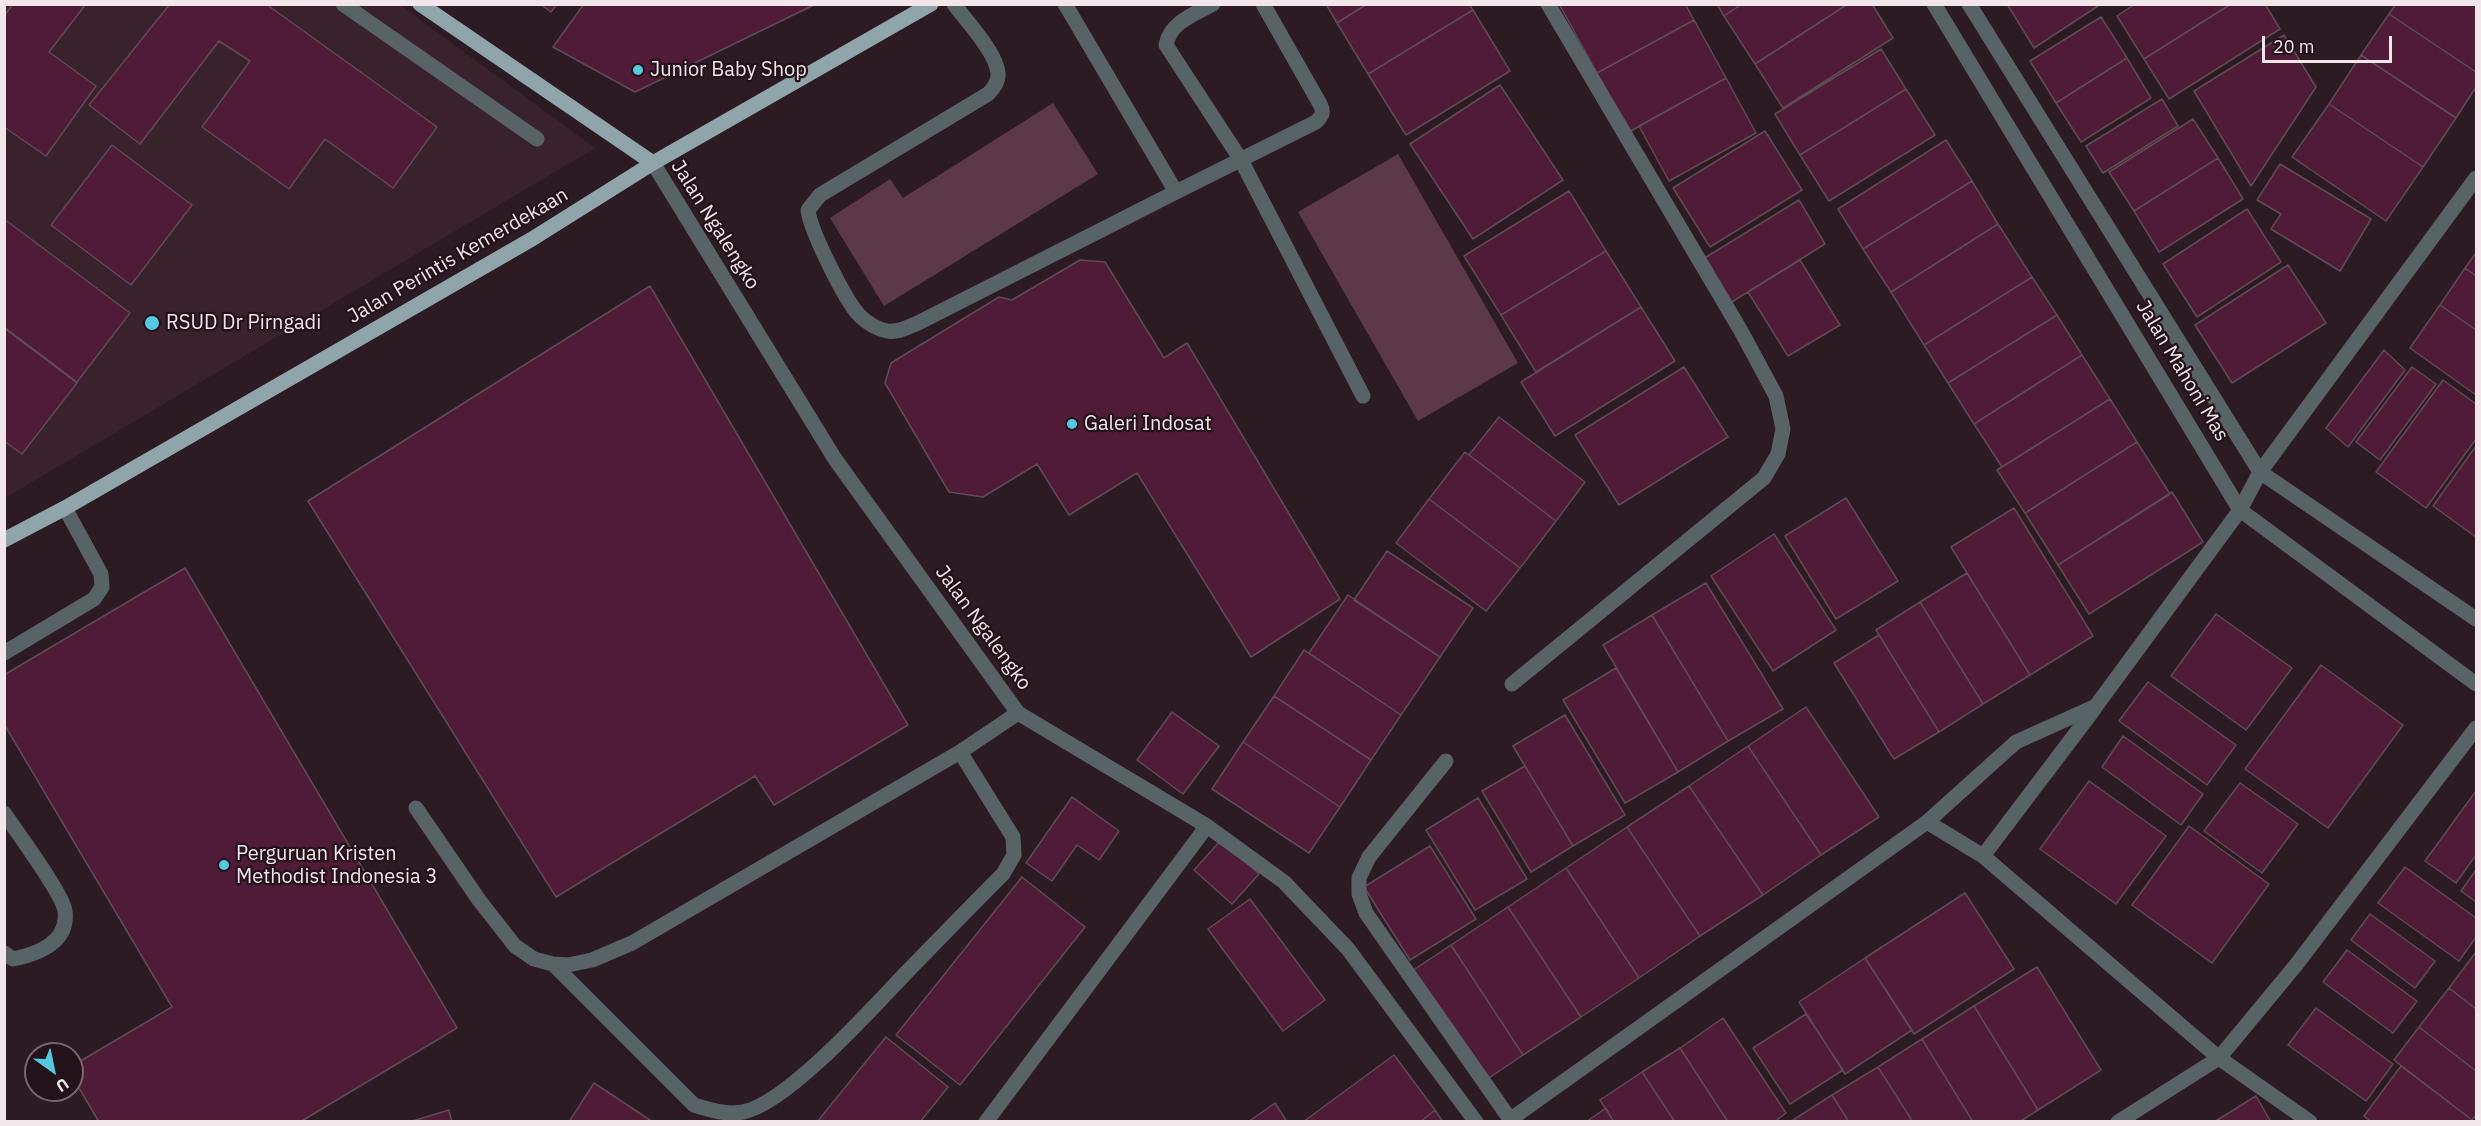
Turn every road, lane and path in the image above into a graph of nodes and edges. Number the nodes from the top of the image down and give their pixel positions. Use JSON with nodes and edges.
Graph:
{"nodes":[{"id":1,"x":342,"y":4,"type":"edge"},
{"id":2,"x":420,"y":4,"type":"edge"},
{"id":3,"x":931,"y":4,"type":"edge"},
{"id":4,"x":954,"y":4,"type":"edge"},
{"id":5,"x":1065,"y":4,"type":"edge"},
{"id":6,"x":1213,"y":4,"type":"edge"},
{"id":7,"x":1263,"y":4,"type":"edge"},
{"id":8,"x":1548,"y":4,"type":"edge"},
{"id":9,"x":1934,"y":4,"type":"edge"},
{"id":10,"x":1969,"y":4,"type":"edge"},
{"id":11,"x":537,"y":139,"type":"dead end"},
{"id":12,"x":1241,"y":160,"type":"junction"},
{"id":13,"x":653,"y":163,"type":"junction"},
{"id":14,"x":2476,"y":178,"type":"edge"},
{"id":15,"x":1176,"y":192,"type":"junction"},
{"id":16,"x":1364,"y":396,"type":"dead end"},
{"id":17,"x":2260,"y":472,"type":"junction"},
{"id":18,"x":65,"y":508,"type":"junction"},
{"id":19,"x":2240,"y":510,"type":"junction"},
{"id":20,"x":4,"y":540,"type":"edge"},
{"id":21,"x":2476,"y":619,"type":"edge"},
{"id":22,"x":4,"y":653,"type":"edge"},
{"id":23,"x":1512,"y":684,"type":"dead end"},
{"id":24,"x":2476,"y":684,"type":"edge"},
{"id":25,"x":2096,"y":706,"type":"junction"},
{"id":26,"x":1018,"y":713,"type":"junction"},
{"id":27,"x":2476,"y":728,"type":"edge"},
{"id":28,"x":960,"y":752,"type":"junction"},
{"id":29,"x":1446,"y":761,"type":"dead end"},
{"id":30,"x":416,"y":808,"type":"dead end"},
{"id":31,"x":4,"y":813,"type":"edge"},
{"id":32,"x":1927,"y":822,"type":"junction"},
{"id":33,"x":1207,"y":826,"type":"junction"},
{"id":34,"x":1983,"y":856,"type":"junction"},
{"id":35,"x":4,"y":953,"type":"edge"},
{"id":36,"x":553,"y":964,"type":"junction"},
{"id":37,"x":2219,"y":1058,"type":"junction"},
{"id":38,"x":1512,"y":1120,"type":"edge"},
{"id":39,"x":986,"y":1122,"type":"edge"},
{"id":40,"x":1476,"y":1122,"type":"edge"},
{"id":41,"x":2118,"y":1122,"type":"edge"},
{"id":42,"x":2310,"y":1122,"type":"edge"}],
"edges":[{"from":1,"to":11,"type":"street"},
{"from":2,"to":13,"type":"main road"},
{"from":3,"to":13,"type":"main road","name":"Jalan Perintis Kemerdekaan"},
{"from":4,"to":15,"type":"street"},
{"from":5,"to":15,"type":"street"},
{"from":6,"to":12,"type":"street"},
{"from":7,"to":12,"type":"street"},
{"from":8,"to":23,"type":"street"},
{"from":9,"to":19,"type":"street","name":"Jalan Mahoni Mas"},
{"from":10,"to":17,"type":"street","name":"Jalan Mahoni Mas"},
{"from":12,"to":15,"type":"street"},
{"from":12,"to":16,"type":"street"},
{"from":13,"to":18,"type":"main road","name":"Jalan Perintis Kemerdekaan"},
{"from":13,"to":26,"type":"street","name":"Jalan Ngalengko"},
{"from":14,"to":17,"type":"street"},
{"from":17,"to":19,"type":"street"},
{"from":17,"to":21,"type":"street","name":"Jalan Mahoni Mas"},
{"from":18,"to":20,"type":"main road","name":"Jalan Perintis Kemerdekaan"},
{"from":18,"to":22,"type":"street"},
{"from":19,"to":24,"type":"street","name":"Jalan Mahoni Mas"},
{"from":19,"to":25,"type":"street"},
{"from":25,"to":32,"type":"street"},
{"from":25,"to":34,"type":"street"},
{"from":26,"to":28,"type":"street"},
{"from":26,"to":33,"type":"street","name":"Jalan Ngalengko"},
{"from":27,"to":37,"type":"street"},
{"from":28,"to":36,"type":"street"},
{"from":28,"to":36,"type":"street"},
{"from":29,"to":38,"type":"street"},
{"from":30,"to":36,"type":"street"},
{"from":31,"to":35,"type":"street"},
{"from":32,"to":34,"type":"street"},
{"from":32,"to":38,"type":"street"},
{"from":33,"to":39,"type":"street"},
{"from":33,"to":40,"type":"street","name":"Jalan Ngalengko"},
{"from":34,"to":37,"type":"street"},
{"from":37,"to":41,"type":"street"},
{"from":37,"to":42,"type":"street"}]}
